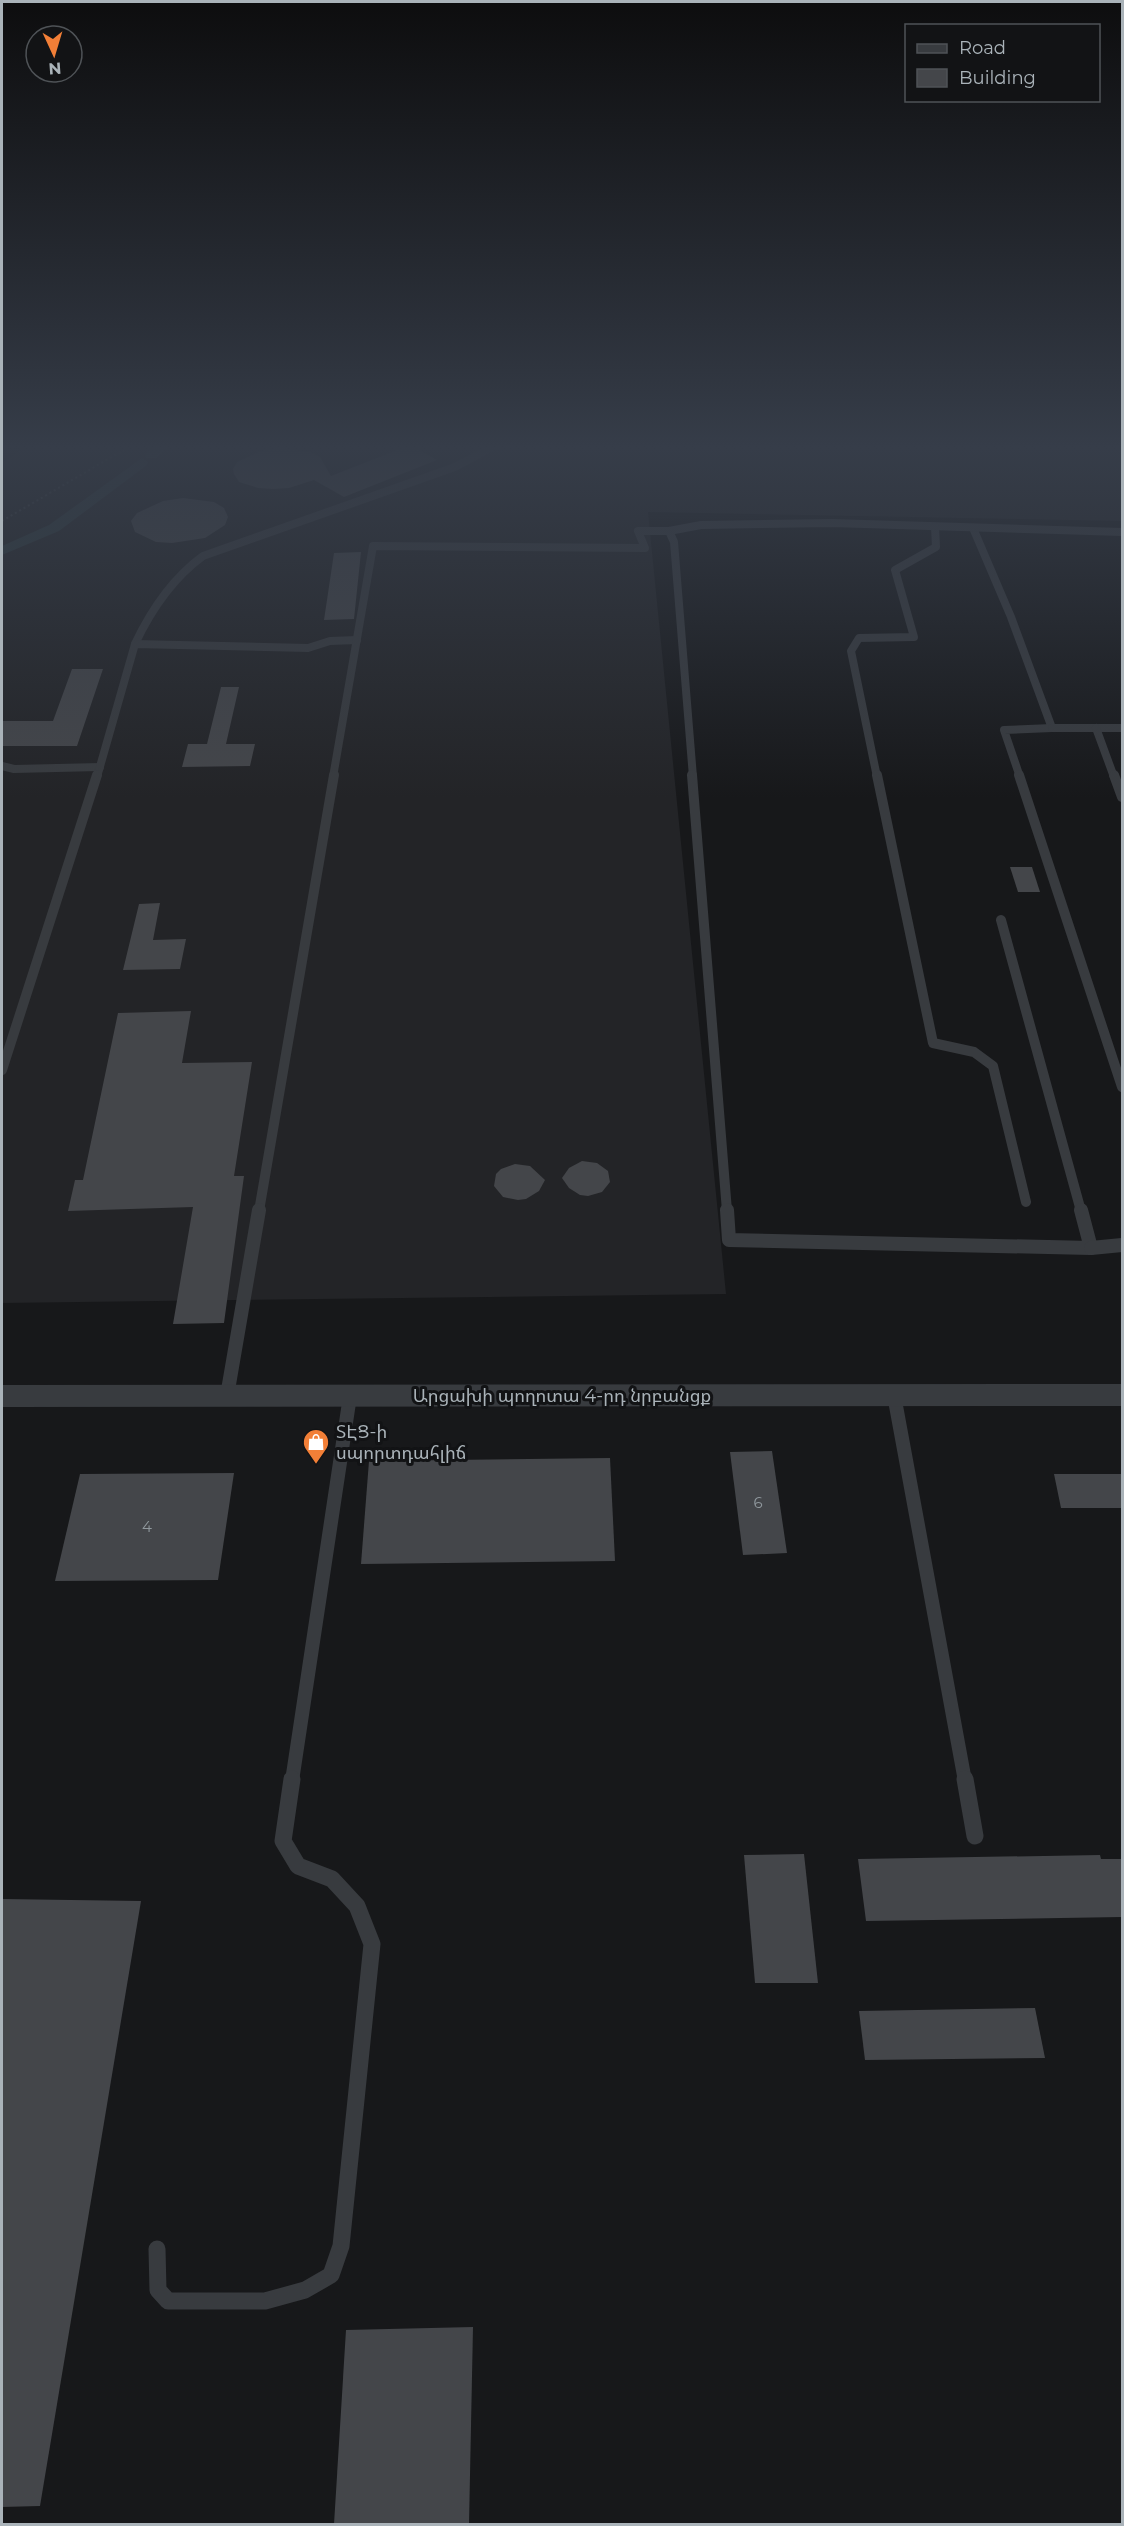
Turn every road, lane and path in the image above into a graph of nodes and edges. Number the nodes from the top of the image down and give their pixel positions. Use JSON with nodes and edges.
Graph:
{"nodes":[{"id":1,"x":193,"y":563,"type":"edge"},
{"id":2,"x":370,"y":563,"type":"edge"},
{"id":3,"x":676,"y":563,"type":"edge"},
{"id":4,"x":908,"y":563,"type":"edge"},
{"id":5,"x":988,"y":563,"type":"edge"},
{"id":6,"x":357,"y":640,"type":"junction"},
{"id":7,"x":135,"y":644,"type":"junction"},
{"id":8,"x":1052,"y":728,"type":"junction"},
{"id":9,"x":1096,"y":728,"type":"junction"},
{"id":10,"x":1122,"y":728,"type":"edge"},
{"id":11,"x":2,"y":766,"type":"edge"},
{"id":12,"x":100,"y":767,"type":"junction"},
{"id":13,"x":1122,"y":797,"type":"edge"},
{"id":14,"x":1001,"y":920,"type":"dead end"},
{"id":15,"x":2,"y":1070,"type":"edge"},
{"id":16,"x":1122,"y":1087,"type":"edge"},
{"id":17,"x":1026,"y":1202,"type":"dead end"},
{"id":18,"x":1122,"y":1245,"type":"edge"},
{"id":19,"x":1091,"y":1248,"type":"junction"},
{"id":20,"x":894,"y":1395,"type":"junction"},
{"id":21,"x":1122,"y":1395,"type":"edge"},
{"id":22,"x":2,"y":1396,"type":"edge"},
{"id":23,"x":227,"y":1396,"type":"junction"},
{"id":24,"x":350,"y":1396,"type":"junction"},
{"id":25,"x":975,"y":1836,"type":"dead end"},
{"id":26,"x":156,"y":2249,"type":"dead end"}],
"edges":[{"from":1,"to":7,"type":"lane"},
{"from":2,"to":6,"type":"lane"},
{"from":3,"to":19,"type":"lane"},
{"from":4,"to":17,"type":"lane"},
{"from":5,"to":8,"type":"lane"},
{"from":6,"to":7,"type":"lane"},
{"from":6,"to":23,"type":"lane"},
{"from":7,"to":12,"type":"lane"},
{"from":8,"to":9,"type":"lane"},
{"from":8,"to":16,"type":"lane"},
{"from":9,"to":10,"type":"lane"},
{"from":9,"to":13,"type":"lane"},
{"from":11,"to":12,"type":"lane"},
{"from":12,"to":15,"type":"lane"},
{"from":14,"to":19,"type":"lane"},
{"from":18,"to":19,"type":"lane"},
{"from":20,"to":21,"type":"street","name":"Արցախի պողոտա 4-րդ նրբանցք"},
{"from":20,"to":24,"type":"street","name":"Արցախի պողոտա 4-րդ նրբանցք"},
{"from":20,"to":25,"type":"lane"},
{"from":22,"to":23,"type":"street","name":"Արցախի պողոտա 4-րդ նրբանցք"},
{"from":23,"to":24,"type":"street","name":"Արցախի պողոտա 4-րդ նրբանցք"},
{"from":24,"to":26,"type":"lane"}]}
